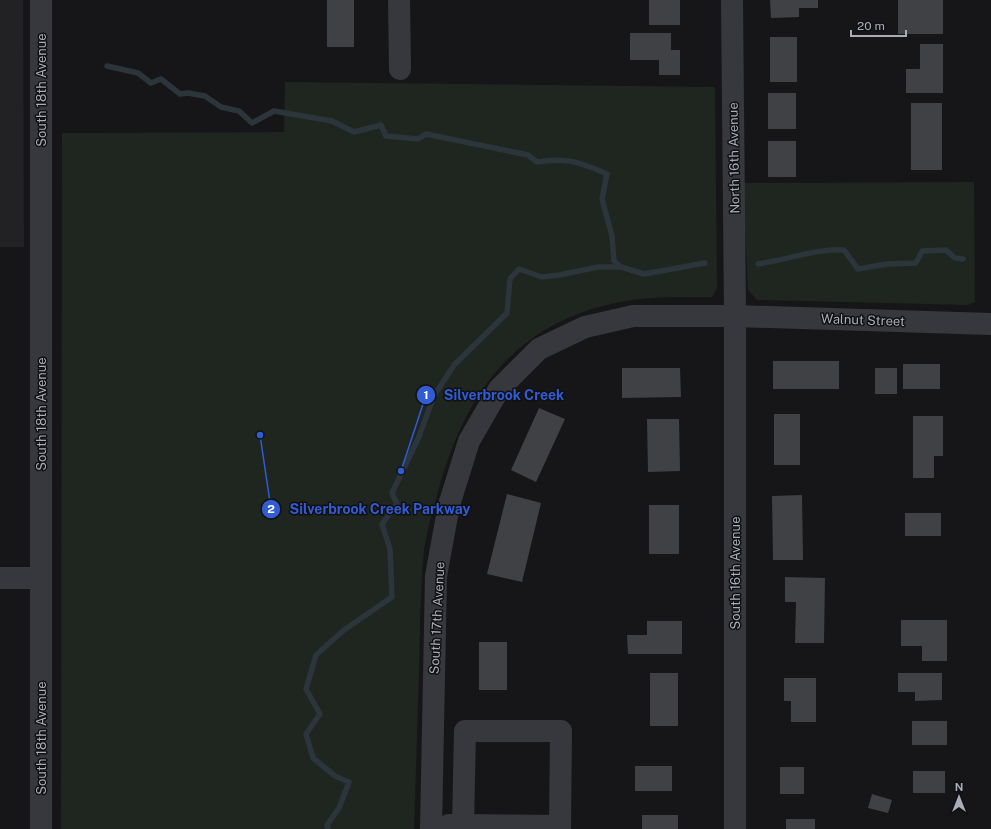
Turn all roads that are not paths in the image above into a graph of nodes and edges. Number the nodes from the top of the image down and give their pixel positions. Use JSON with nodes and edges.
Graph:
{"nodes":[{"id":1,"x":41,"y":0,"type":"edge"},
{"id":2,"x":399,"y":0,"type":"edge"},
{"id":3,"x":732,"y":0,"type":"edge"},
{"id":4,"x":400,"y":69,"type":"dead end"},
{"id":5,"x":735,"y":316,"type":"junction"},
{"id":6,"x":991,"y":324,"type":"edge"},
{"id":7,"x":0,"y":578,"type":"edge"},
{"id":8,"x":41,"y":578,"type":"junction"},
{"id":9,"x":432,"y":752,"type":"junction"},
{"id":10,"x":464,"y":753,"type":"junction"},
{"id":11,"x":462,"y":826,"type":"junction"},
{"id":12,"x":431,"y":827,"type":"edge"},
{"id":13,"x":560,"y":828,"type":"edge"},
{"id":14,"x":41,"y":829,"type":"edge"},
{"id":15,"x":735,"y":829,"type":"edge"}],
"edges":[{"from":1,"to":8,"type":"street","name":"South 18th Avenue"},
{"from":2,"to":4,"type":"street"},
{"from":3,"to":5,"type":"street","name":"North 16th Avenue"},
{"from":5,"to":6,"type":"street","name":"Walnut Street"},
{"from":5,"to":9,"type":"street","name":"South 17th Avenue"},
{"from":5,"to":15,"type":"street","name":"South 16th Avenue"},
{"from":7,"to":8,"type":"street"},
{"from":8,"to":14,"type":"street","name":"South 18th Avenue"},
{"from":9,"to":10,"type":"street"},
{"from":9,"to":12,"type":"street","name":"South 17th Avenue"},
{"from":10,"to":11,"type":"street"},
{"from":10,"to":13,"type":"street"},
{"from":11,"to":12,"type":"street"},
{"from":11,"to":13,"type":"street"}]}
